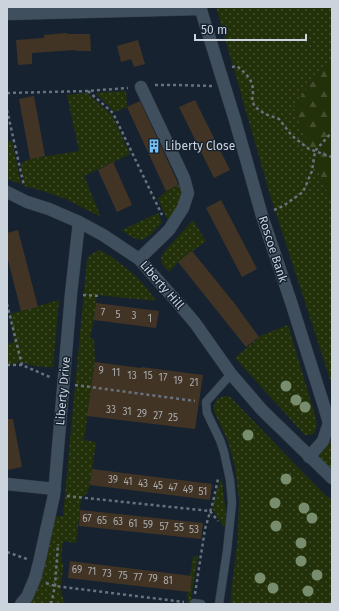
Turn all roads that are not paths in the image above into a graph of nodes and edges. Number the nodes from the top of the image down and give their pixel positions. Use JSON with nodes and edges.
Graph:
{"nodes":[{"id":1,"x":201,"y":8,"type":"edge"},
{"id":2,"x":7,"y":14,"type":"edge"},
{"id":3,"x":141,"y":87,"type":"road end"},
{"id":4,"x":7,"y":192,"type":"edge"},
{"id":5,"x":79,"y":222,"type":"junction"},
{"id":6,"x":139,"y":258,"type":"junction"},
{"id":7,"x":231,"y":374,"type":"junction"},
{"id":8,"x":309,"y":457,"type":"junction"},
{"id":9,"x":332,"y":478,"type":"edge"},
{"id":10,"x":7,"y":484,"type":"edge"},
{"id":11,"x":58,"y":492,"type":"junction"},
{"id":12,"x":21,"y":604,"type":"edge"},
{"id":13,"x":219,"y":604,"type":"edge"}],
"edges":[{"from":1,"to":2,"type":"street"},
{"from":1,"to":8,"type":"street","name":"Roscoe Bank"},
{"from":3,"to":6,"type":"street"},
{"from":4,"to":5,"type":"street","name":"Liberty Hill"},
{"from":5,"to":6,"type":"street","name":"Liberty Hill"},
{"from":5,"to":11,"type":"street","name":"Liberty Drive"},
{"from":6,"to":7,"type":"street","name":"Liberty Hill"},
{"from":7,"to":8,"type":"street","name":"Liberty Hill"},
{"from":7,"to":13,"type":"lane"},
{"from":8,"to":9,"type":"street"},
{"from":10,"to":11,"type":"street"},
{"from":11,"to":12,"type":"street","name":"Liberty Drive"}]}
